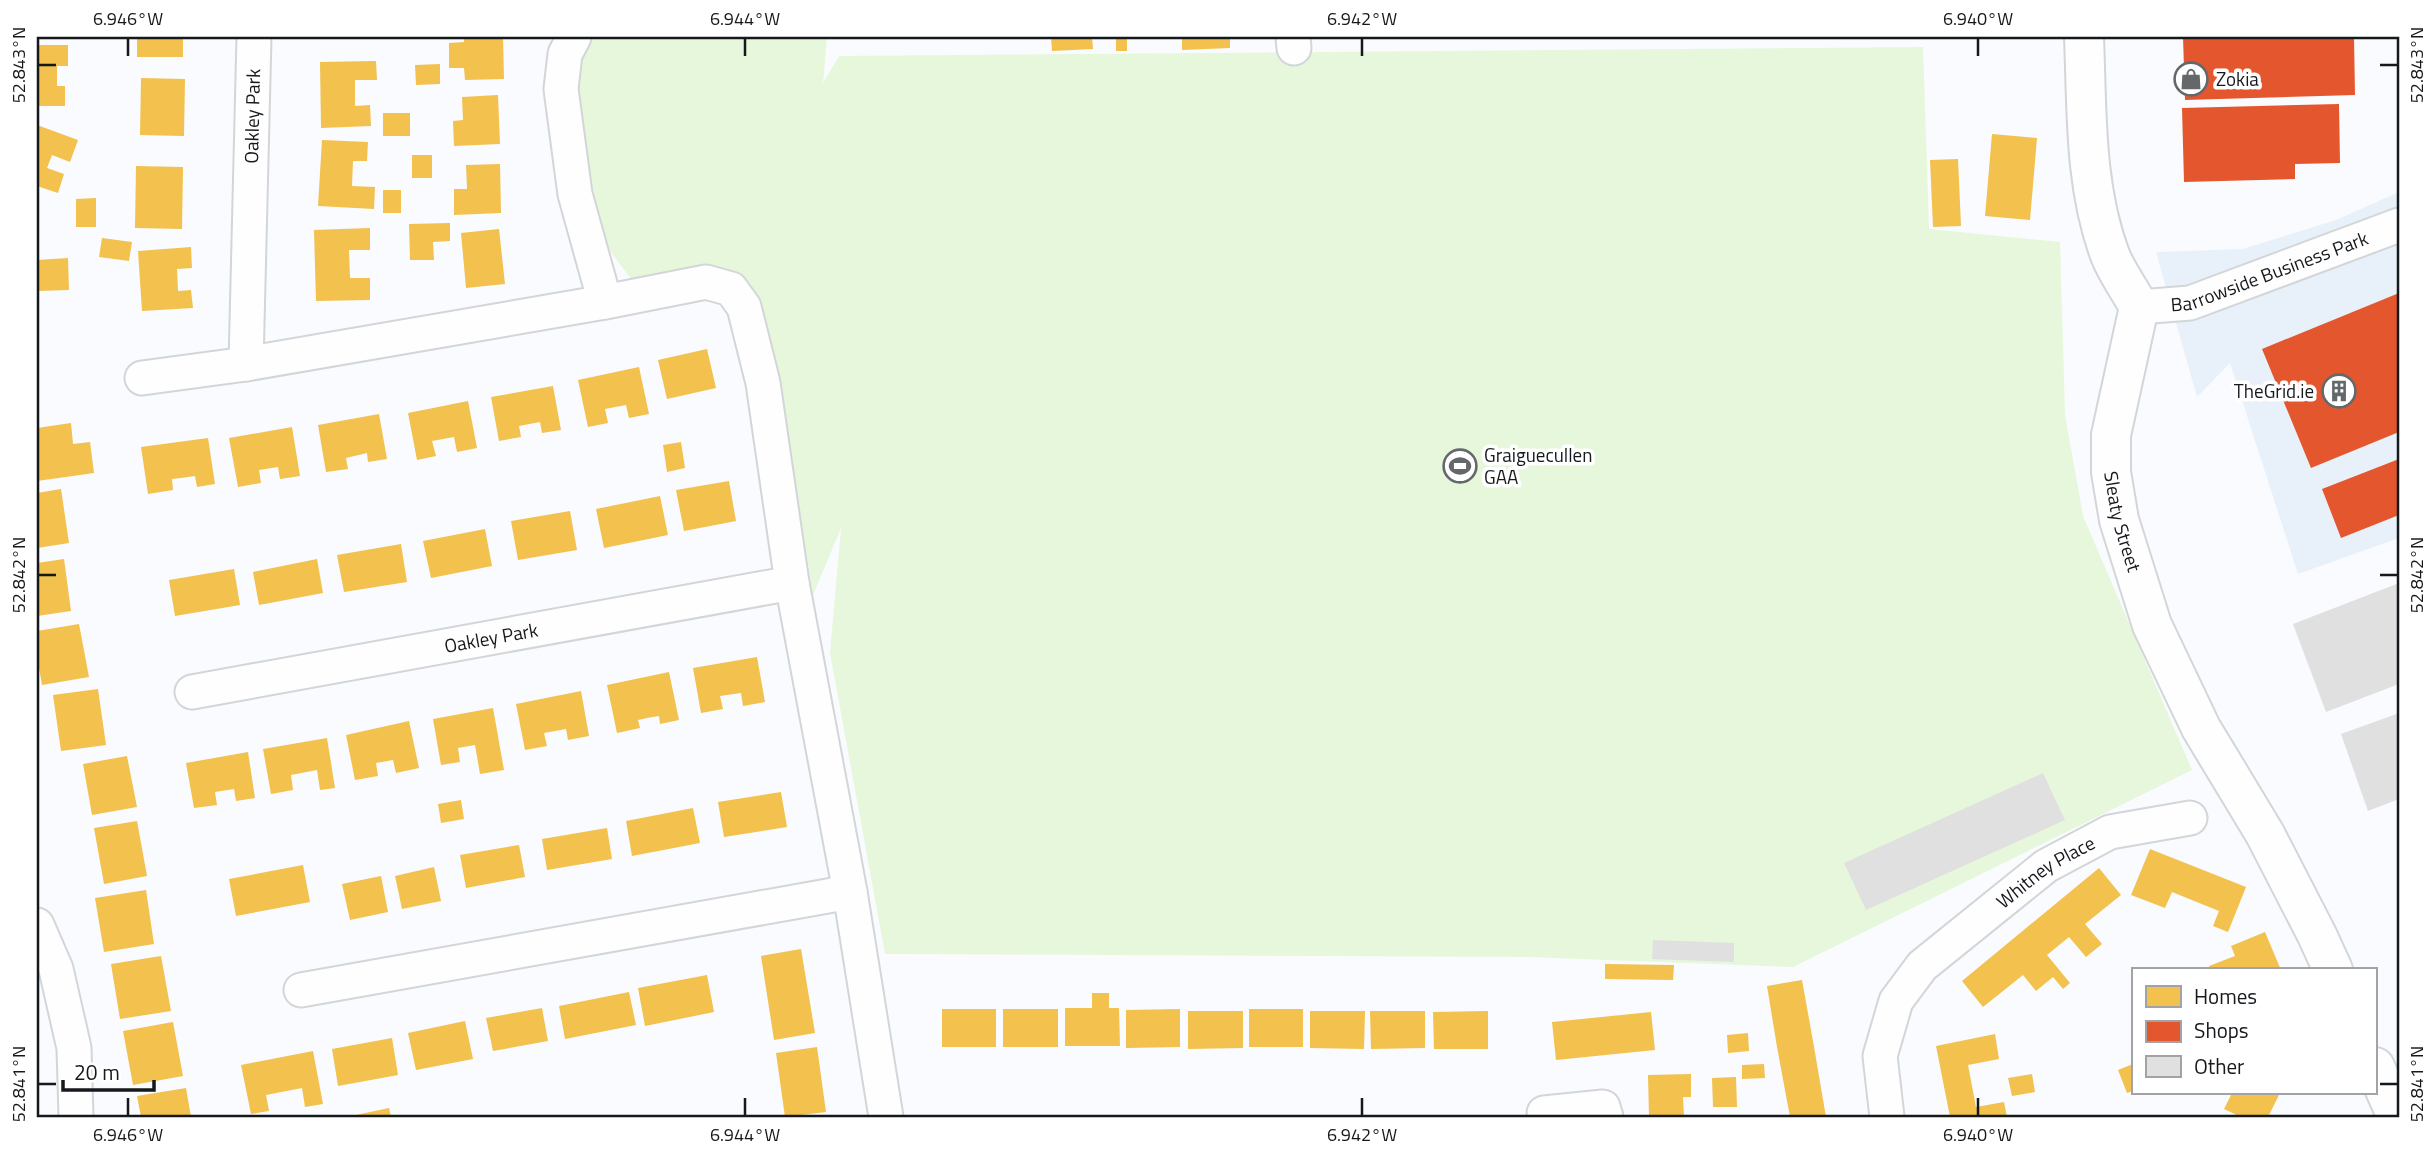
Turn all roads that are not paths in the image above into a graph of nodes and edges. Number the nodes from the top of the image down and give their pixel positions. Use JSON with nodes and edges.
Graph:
{"nodes":[{"id":1,"x":254,"y":37,"type":"edge"},
{"id":2,"x":574,"y":37,"type":"edge"},
{"id":3,"x":2084,"y":37,"type":"edge"},
{"id":4,"x":2399,"y":225,"type":"edge"},
{"id":5,"x":605,"y":302,"type":"junction"},
{"id":6,"x":2139,"y":307,"type":"junction"},
{"id":7,"x":246,"y":364,"type":"junction"},
{"id":8,"x":142,"y":378,"type":"dead end"},
{"id":9,"x":792,"y":583,"type":"junction"},
{"id":10,"x":192,"y":692,"type":"dead end"},
{"id":11,"x":2190,"y":818,"type":"dead end"},
{"id":12,"x":850,"y":892,"type":"junction"},
{"id":13,"x":37,"y":925,"type":"edge"},
{"id":14,"x":2332,"y":968,"type":"edge"},
{"id":15,"x":301,"y":990,"type":"dead end"},
{"id":16,"x":2376,"y":1069,"type":"edge"},
{"id":17,"x":1544,"y":1113,"type":"dead end"},
{"id":18,"x":76,"y":1117,"type":"edge"},
{"id":19,"x":886,"y":1117,"type":"edge"},
{"id":20,"x":1606,"y":1117,"type":"edge"},
{"id":21,"x":1887,"y":1117,"type":"edge"},
{"id":22,"x":2397,"y":1117,"type":"edge"}],
"edges":[{"from":1,"to":7,"type":"street","name":"Oakley Park"},
{"from":2,"to":5,"type":"street"},
{"from":3,"to":6,"type":"street"},
{"from":4,"to":6,"type":"street","name":"Barrowside Business Park"},
{"from":5,"to":7,"type":"street"},
{"from":5,"to":9,"type":"street"},
{"from":6,"to":14,"type":"street","name":"Sleaty Street"},
{"from":7,"to":8,"type":"street"},
{"from":9,"to":10,"type":"street","name":"Oakley Park"},
{"from":9,"to":12,"type":"street"},
{"from":11,"to":21,"type":"street","name":"Whitney Place"},
{"from":12,"to":15,"type":"street"},
{"from":12,"to":19,"type":"street"},
{"from":13,"to":18,"type":"street"},
{"from":16,"to":22,"type":"street"},
{"from":17,"to":20,"type":"street"}]}
